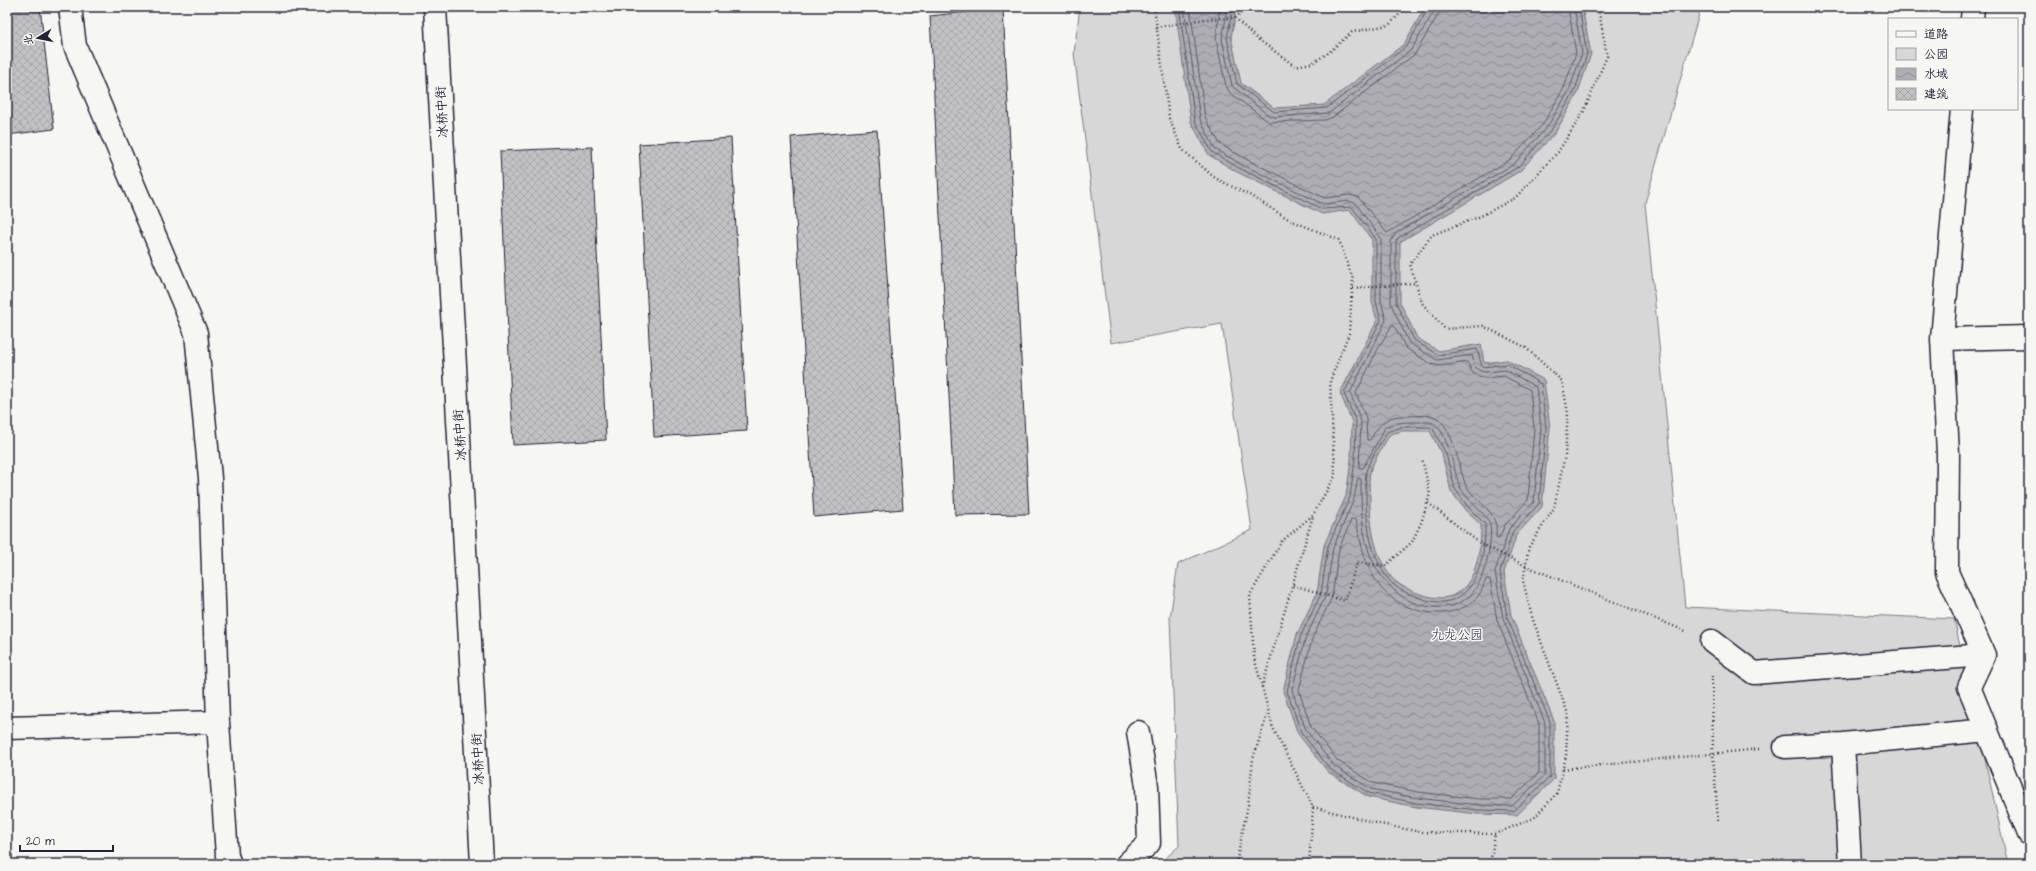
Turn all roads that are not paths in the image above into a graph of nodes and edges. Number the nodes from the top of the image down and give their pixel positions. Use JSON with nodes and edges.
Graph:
{"nodes":[{"id":1,"x":70,"y":7,"type":"edge"},
{"id":2,"x":435,"y":7,"type":"edge"},
{"id":3,"x":1973,"y":7,"type":"edge"},
{"id":4,"x":1972,"y":18,"type":"edge"},
{"id":5,"x":1962,"y":110,"type":"edge"},
{"id":6,"x":2029,"y":337,"type":"edge"},
{"id":7,"x":1942,"y":340,"type":"junction"},
{"id":8,"x":1712,"y":641,"type":"road end"},
{"id":9,"x":1984,"y":655,"type":"junction"},
{"id":10,"x":218,"y":722,"type":"junction"},
{"id":11,"x":7,"y":728,"type":"edge"},
{"id":12,"x":1987,"y":730,"type":"junction"},
{"id":13,"x":1138,"y":732,"type":"dead end"},
{"id":14,"x":1843,"y":744,"type":"junction"},
{"id":15,"x":1785,"y":747,"type":"road end"},
{"id":16,"x":2029,"y":834,"type":"edge"},
{"id":17,"x":230,"y":864,"type":"edge"},
{"id":18,"x":482,"y":864,"type":"edge"},
{"id":19,"x":1127,"y":864,"type":"edge"},
{"id":20,"x":1850,"y":864,"type":"edge"}],
"edges":[{"from":1,"to":10,"type":"street"},
{"from":2,"to":18,"type":"street","name":"冰桥中街"},
{"from":3,"to":4,"type":"street"},
{"from":5,"to":7,"type":"street"},
{"from":6,"to":7,"type":"street"},
{"from":7,"to":9,"type":"street"},
{"from":8,"to":9,"type":"street"},
{"from":9,"to":12,"type":"street"},
{"from":10,"to":11,"type":"street"},
{"from":10,"to":17,"type":"street"},
{"from":12,"to":14,"type":"street"},
{"from":12,"to":16,"type":"street"},
{"from":13,"to":19,"type":"street"},
{"from":14,"to":15,"type":"street"},
{"from":14,"to":20,"type":"street"}]}
